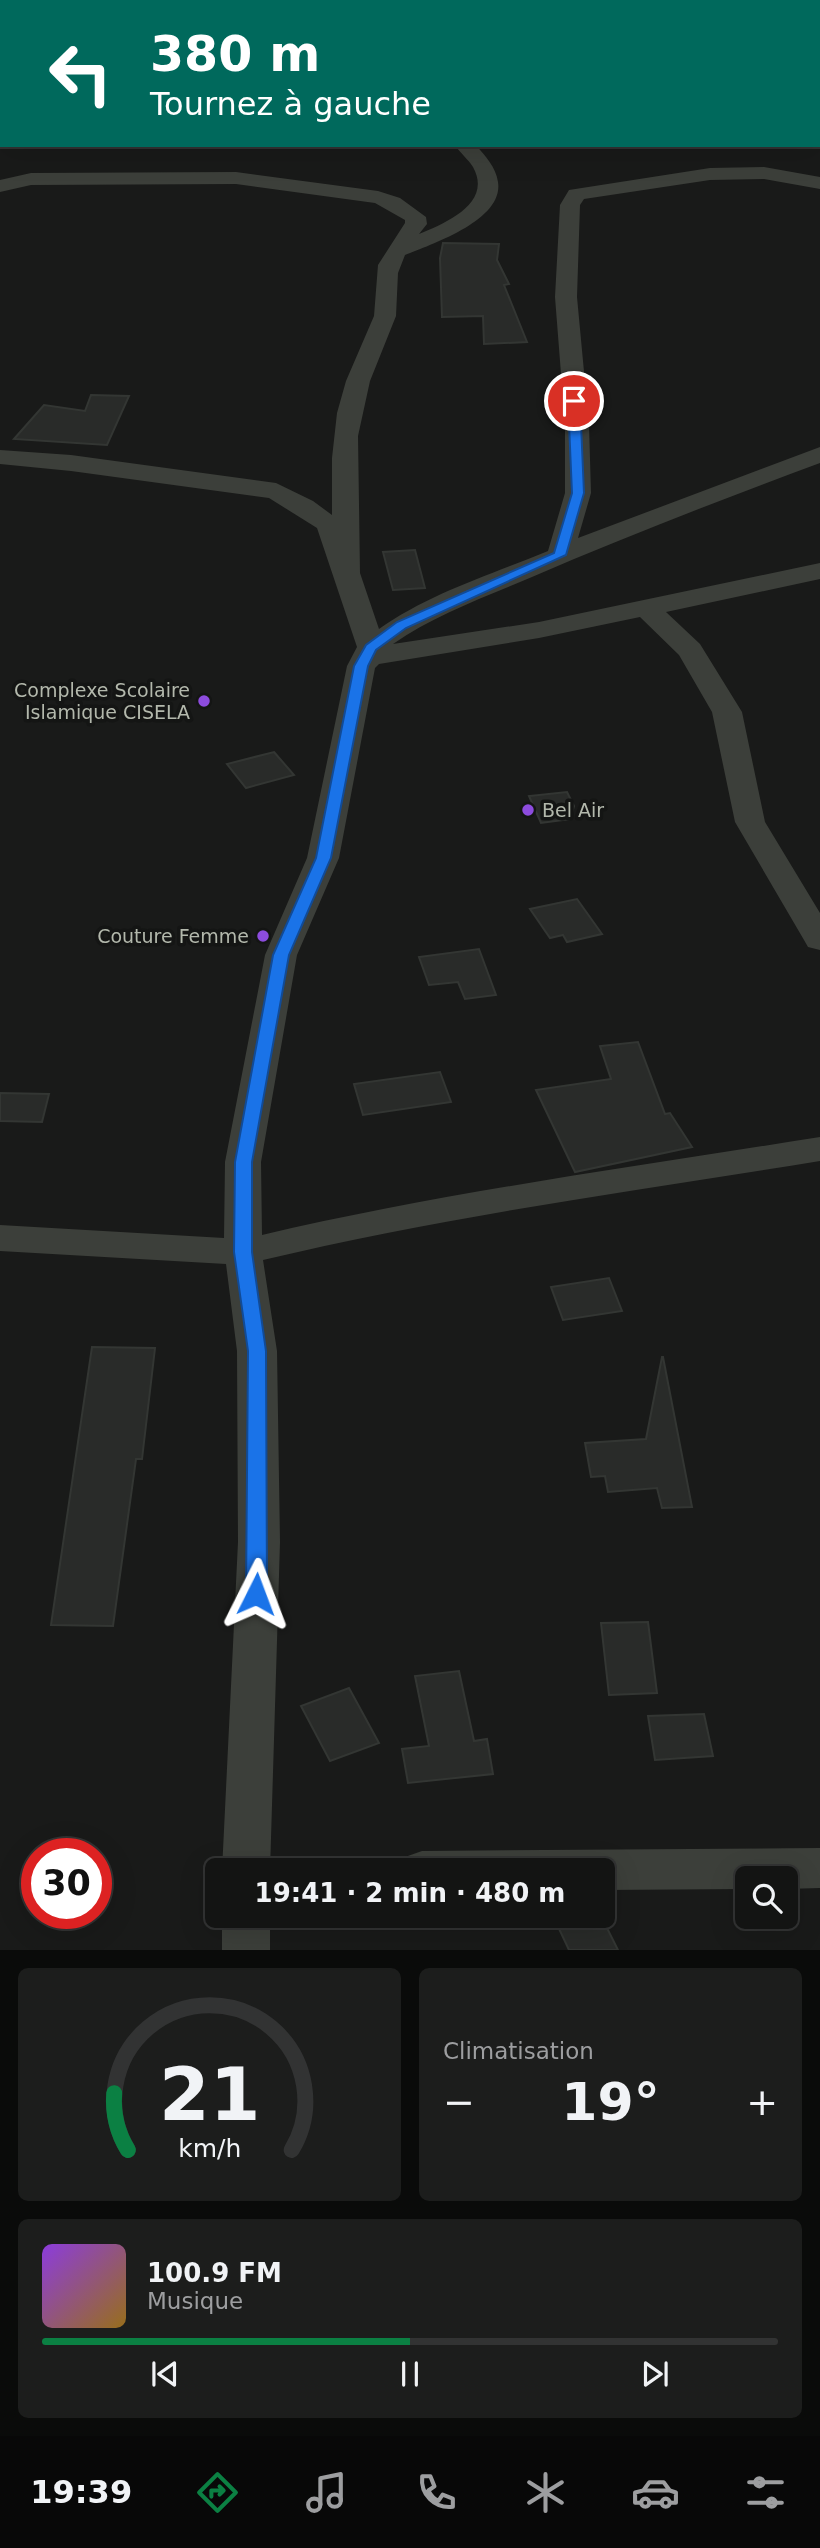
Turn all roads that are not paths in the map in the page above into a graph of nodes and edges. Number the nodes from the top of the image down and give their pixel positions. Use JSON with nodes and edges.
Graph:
{"nodes":[{"id":1,"x":467,"y":147,"type":"edge"},
{"id":2,"x":31,"y":179,"type":"junction"},
{"id":3,"x":0,"y":180,"type":"edge"},
{"id":4,"x":820,"y":183,"type":"edge"},
{"id":5,"x":0,"y":186,"type":"edge"},
{"id":6,"x":398,"y":250,"type":"junction"},
{"id":7,"x":820,"y":454,"type":"edge"},
{"id":8,"x":0,"y":457,"type":"edge"},
{"id":9,"x":560,"y":555,"type":"junction"},
{"id":10,"x":820,"y":571,"type":"edge"},
{"id":11,"x":347,"y":572,"type":"junction"},
{"id":12,"x":647,"y":609,"type":"junction"},
{"id":13,"x":366,"y":657,"type":"junction"},
{"id":14,"x":820,"y":940,"type":"edge"},
{"id":15,"x":820,"y":1149,"type":"edge"},
{"id":16,"x":0,"y":1238,"type":"edge"},
{"id":17,"x":243,"y":1252,"type":"junction"},
{"id":18,"x":247,"y":1858,"type":"edge"},
{"id":19,"x":820,"y":1868,"type":"edge"},
{"id":20,"x":615,"y":1870,"type":"edge"},
{"id":21,"x":246,"y":1928,"type":"edge"},
{"id":22,"x":246,"y":1950,"type":"edge"}],
"edges":[{"from":1,"to":6,"type":"street"},
{"from":2,"to":3,"type":"street"},
{"from":2,"to":5,"type":"street"},
{"from":2,"to":6,"type":"street"},
{"from":4,"to":9,"type":"street"},
{"from":6,"to":11,"type":"street"},
{"from":7,"to":9,"type":"street"},
{"from":8,"to":11,"type":"street"},
{"from":9,"to":13,"type":"street"},
{"from":10,"to":12,"type":"street"},
{"from":11,"to":13,"type":"street"},
{"from":12,"to":13,"type":"street"},
{"from":12,"to":14,"type":"street"},
{"from":13,"to":17,"type":"street"},
{"from":15,"to":17,"type":"street"},
{"from":16,"to":17,"type":"street"},
{"from":17,"to":18,"type":"street"},
{"from":19,"to":20,"type":"street"},
{"from":21,"to":22,"type":"street"}]}
